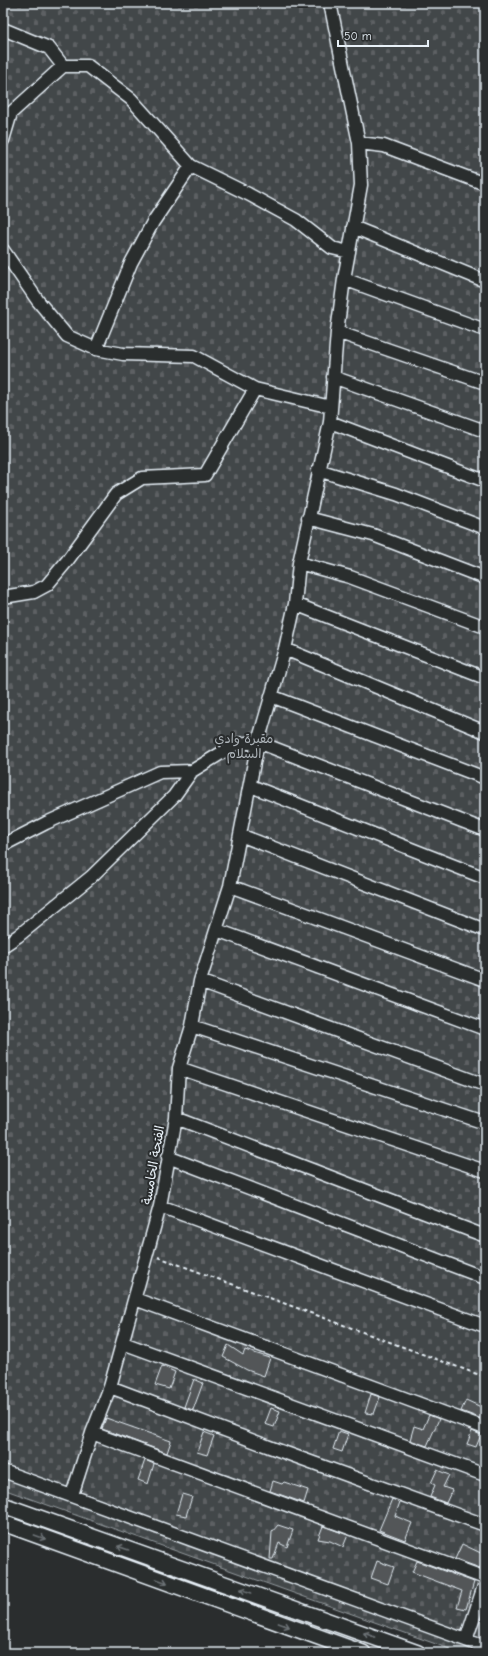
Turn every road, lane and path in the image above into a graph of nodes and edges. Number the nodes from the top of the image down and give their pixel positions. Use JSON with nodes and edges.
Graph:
{"nodes":[{"id":1,"x":330,"y":3,"type":"edge"},
{"id":2,"x":3,"y":29,"type":"edge"},
{"id":3,"x":63,"y":66,"type":"junction"},
{"id":4,"x":7,"y":111,"type":"edge"},
{"id":5,"x":3,"y":140,"type":"edge"},
{"id":6,"x":359,"y":143,"type":"junction"},
{"id":7,"x":192,"y":166,"type":"junction"},
{"id":8,"x":485,"y":184,"type":"edge"},
{"id":9,"x":353,"y":227,"type":"junction"},
{"id":10,"x":3,"y":250,"type":"edge"},
{"id":11,"x":349,"y":252,"type":"junction"},
{"id":12,"x":344,"y":279,"type":"junction"},
{"id":13,"x":485,"y":281,"type":"edge"},
{"id":14,"x":485,"y":330,"type":"edge"},
{"id":15,"x":337,"y":332,"type":"junction"},
{"id":16,"x":96,"y":349,"type":"junction"},
{"id":17,"x":333,"y":377,"type":"junction"},
{"id":18,"x":485,"y":383,"type":"edge"},
{"id":19,"x":254,"y":389,"type":"junction"},
{"id":20,"x":331,"y":406,"type":"junction"},
{"id":21,"x":330,"y":422,"type":"junction"},
{"id":22,"x":485,"y":431,"type":"edge"},
{"id":23,"x":318,"y":470,"type":"junction"},
{"id":24,"x":485,"y":481,"type":"edge"},
{"id":25,"x":308,"y":518,"type":"junction"},
{"id":26,"x":485,"y":528,"type":"edge"},
{"id":27,"x":299,"y":563,"type":"junction"},
{"id":28,"x":485,"y":578,"type":"edge"},
{"id":29,"x":3,"y":597,"type":"edge"},
{"id":30,"x":295,"y":604,"type":"junction"},
{"id":31,"x":485,"y":627,"type":"edge"},
{"id":32,"x":285,"y":649,"type":"junction"},
{"id":33,"x":485,"y":678,"type":"edge"},
{"id":34,"x":271,"y":696,"type":"junction"},
{"id":35,"x":485,"y":732,"type":"edge"},
{"id":36,"x":258,"y":742,"type":"junction"},
{"id":37,"x":192,"y":771,"type":"junction"},
{"id":38,"x":485,"y":778,"type":"edge"},
{"id":39,"x":251,"y":786,"type":"junction"},
{"id":40,"x":485,"y":830,"type":"edge"},
{"id":41,"x":240,"y":835,"type":"junction"},
{"id":42,"x":3,"y":844,"type":"edge"},
{"id":43,"x":485,"y":878,"type":"edge"},
{"id":44,"x":230,"y":886,"type":"junction"},
{"id":45,"x":217,"y":930,"type":"junction"},
{"id":46,"x":485,"y":930,"type":"edge"},
{"id":47,"x":3,"y":946,"type":"edge"},
{"id":48,"x":485,"y":980,"type":"edge"},
{"id":49,"x":200,"y":981,"type":"junction"},
{"id":50,"x":192,"y":1026,"type":"junction"},
{"id":51,"x":485,"y":1029,"type":"edge"},
{"id":52,"x":179,"y":1068,"type":"junction"},
{"id":53,"x":485,"y":1084,"type":"edge"},
{"id":54,"x":176,"y":1118,"type":"junction"},
{"id":55,"x":485,"y":1123,"type":"edge"},
{"id":56,"x":168,"y":1157,"type":"junction"},
{"id":57,"x":485,"y":1172,"type":"edge"},
{"id":58,"x":160,"y":1206,"type":"junction"},
{"id":59,"x":485,"y":1236,"type":"edge"},
{"id":60,"x":148,"y":1253,"type":"junction"},
{"id":61,"x":485,"y":1278,"type":"edge"},
{"id":62,"x":135,"y":1300,"type":"junction"},
{"id":63,"x":485,"y":1326,"type":"edge"},
{"id":64,"x":123,"y":1343,"type":"junction"},
{"id":65,"x":485,"y":1377,"type":"edge"},
{"id":66,"x":110,"y":1387,"type":"junction"},
{"id":67,"x":485,"y":1428,"type":"edge"},
{"id":68,"x":92,"y":1433,"type":"junction"},
{"id":69,"x":3,"y":1471,"type":"edge"},
{"id":70,"x":485,"y":1475,"type":"edge"},
{"id":71,"x":72,"y":1495,"type":"junction"},
{"id":72,"x":3,"y":1505,"type":"edge"},
{"id":73,"x":3,"y":1523,"type":"edge"},
{"id":74,"x":485,"y":1525,"type":"edge"},
{"id":75,"x":485,"y":1578,"type":"edge"},
{"id":76,"x":485,"y":1583,"type":"edge"},
{"id":77,"x":466,"y":1640,"type":"junction"},
{"id":78,"x":485,"y":1646,"type":"edge"},
{"id":79,"x":363,"y":1653,"type":"edge"},
{"id":80,"x":418,"y":1653,"type":"edge"}],
"edges":[{"from":1,"to":6,"type":"street","name":"الفتحة الخامسة"},
{"from":2,"to":3,"type":"street"},
{"from":3,"to":4,"type":"street"},
{"from":3,"to":7,"type":"street"},
{"from":4,"to":5,"type":"street"},
{"from":6,"to":8,"type":"street"},
{"from":6,"to":9,"type":"street","name":"الفتحة الخامسة"},
{"from":7,"to":11,"type":"street"},
{"from":7,"to":16,"type":"street"},
{"from":9,"to":11,"type":"street","name":"الفتحة الخامسة"},
{"from":9,"to":13,"type":"street"},
{"from":10,"to":16,"type":"street"},
{"from":11,"to":12,"type":"street","name":"الفتحة الخامسة"},
{"from":12,"to":14,"type":"street"},
{"from":12,"to":15,"type":"street","name":"الفتحة الخامسة"},
{"from":15,"to":17,"type":"street","name":"الفتحة الخامسة"},
{"from":15,"to":18,"type":"street"},
{"from":16,"to":19,"type":"street"},
{"from":17,"to":20,"type":"street","name":"الفتحة الخامسة"},
{"from":17,"to":22,"type":"street"},
{"from":19,"to":20,"type":"street"},
{"from":19,"to":29,"type":"street"},
{"from":20,"to":21,"type":"street","name":"الفتحة الخامسة"},
{"from":21,"to":23,"type":"street","name":"الفتحة الخامسة"},
{"from":21,"to":24,"type":"street"},
{"from":23,"to":25,"type":"street","name":"الفتحة الخامسة"},
{"from":23,"to":26,"type":"street"},
{"from":25,"to":27,"type":"street","name":"الفتحة الخامسة"},
{"from":25,"to":28,"type":"street"},
{"from":27,"to":30,"type":"street","name":"الفتحة الخامسة"},
{"from":27,"to":31,"type":"street"},
{"from":30,"to":32,"type":"street","name":"الفتحة الخامسة"},
{"from":30,"to":33,"type":"street"},
{"from":32,"to":34,"type":"street","name":"الفتحة الخامسة"},
{"from":32,"to":35,"type":"street"},
{"from":34,"to":36,"type":"street","name":"الفتحة الخامسة"},
{"from":34,"to":38,"type":"street"},
{"from":36,"to":37,"type":"street"},
{"from":36,"to":39,"type":"street","name":"الفتحة الخامسة"},
{"from":36,"to":40,"type":"street"},
{"from":37,"to":42,"type":"street"},
{"from":37,"to":47,"type":"street"},
{"from":39,"to":41,"type":"street","name":"الفتحة الخامسة"},
{"from":39,"to":43,"type":"street"},
{"from":41,"to":44,"type":"street","name":"الفتحة الخامسة"},
{"from":41,"to":46,"type":"street"},
{"from":44,"to":45,"type":"street","name":"الفتحة الخامسة"},
{"from":44,"to":48,"type":"street"},
{"from":45,"to":49,"type":"street","name":"الفتحة الخامسة"},
{"from":45,"to":51,"type":"street"},
{"from":49,"to":50,"type":"street","name":"الفتحة الخامسة"},
{"from":49,"to":53,"type":"street"},
{"from":50,"to":52,"type":"street","name":"الفتحة الخامسة"},
{"from":50,"to":55,"type":"street"},
{"from":52,"to":54,"type":"street","name":"الفتحة الخامسة"},
{"from":52,"to":57,"type":"street"},
{"from":54,"to":56,"type":"street","name":"الفتحة الخامسة"},
{"from":54,"to":59,"type":"street"},
{"from":56,"to":58,"type":"street","name":"الفتحة الخامسة"},
{"from":56,"to":61,"type":"street"},
{"from":58,"to":60,"type":"street","name":"الفتحة الخامسة"},
{"from":58,"to":63,"type":"street"},
{"from":60,"to":62,"type":"street","name":"الفتحة الخامسة"},
{"from":60,"to":65,"type":"path"},
{"from":62,"to":64,"type":"street","name":"الفتحة الخامسة"},
{"from":62,"to":67,"type":"street"},
{"from":64,"to":66,"type":"street","name":"الفتحة الخامسة"},
{"from":64,"to":70,"type":"street"},
{"from":66,"to":68,"type":"street","name":"الفتحة الخامسة"},
{"from":66,"to":74,"type":"street"},
{"from":68,"to":71,"type":"street","name":"الفتحة الخامسة"},
{"from":68,"to":75,"type":"street"},
{"from":69,"to":71,"type":"street"},
{"from":71,"to":77,"type":"street"},
{"from":80,"to":72,"type":"main road","one_way":true},
{"from":73,"to":79,"type":"main road","one_way":true},
{"from":76,"to":77,"type":"street"},
{"from":77,"to":78,"type":"street"}]}
